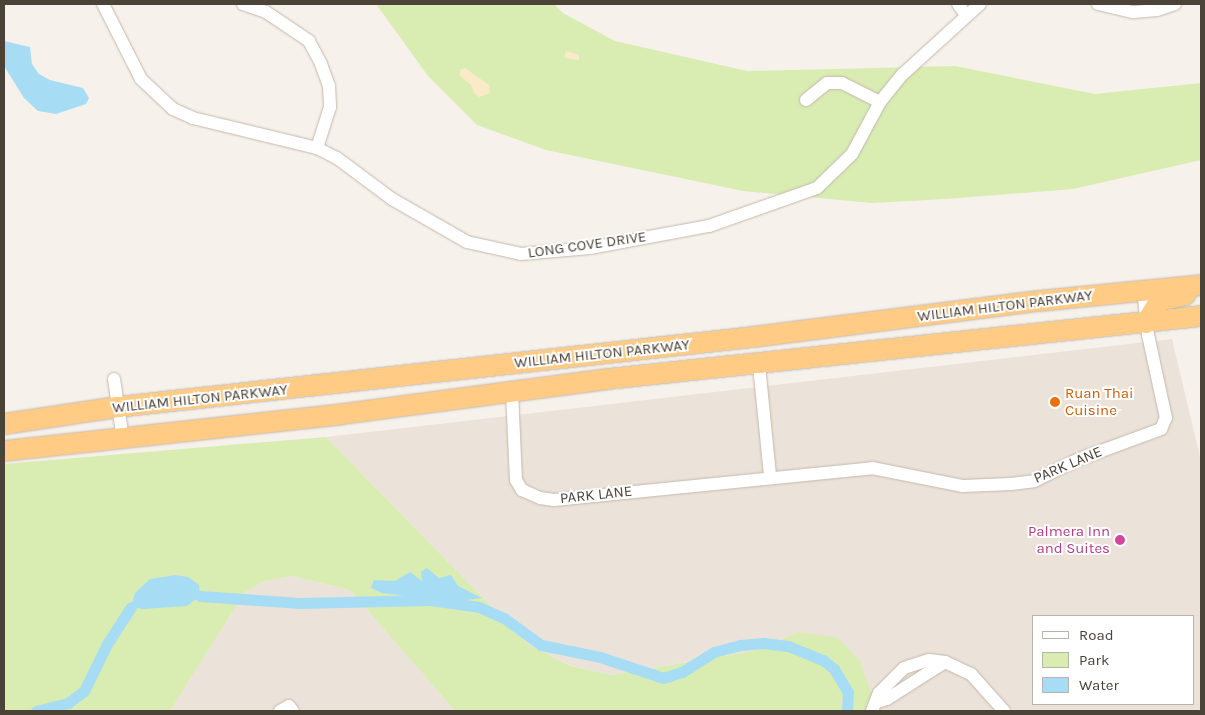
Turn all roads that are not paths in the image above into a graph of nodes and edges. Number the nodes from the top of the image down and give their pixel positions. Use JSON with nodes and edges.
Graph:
{"nodes":[{"id":1,"x":106,"y":4,"type":"edge"},
{"id":2,"x":244,"y":4,"type":"edge"},
{"id":3,"x":958,"y":4,"type":"edge"},
{"id":4,"x":980,"y":4,"type":"edge"},
{"id":5,"x":1098,"y":4,"type":"edge"},
{"id":6,"x":1175,"y":4,"type":"edge"},
{"id":7,"x":966,"y":15,"type":"junction"},
{"id":8,"x":806,"y":100,"type":"dead end"},
{"id":9,"x":880,"y":102,"type":"junction"},
{"id":10,"x":317,"y":148,"type":"junction"},
{"id":11,"x":1201,"y":285,"type":"edge"},
{"id":12,"x":1143,"y":289,"type":"junction"},
{"id":13,"x":1201,"y":292,"type":"edge"},
{"id":14,"x":1201,"y":316,"type":"edge"},
{"id":15,"x":1146,"y":323,"type":"junction"},
{"id":16,"x":848,"y":325,"type":"junction"},
{"id":17,"x":759,"y":366,"type":"junction"},
{"id":18,"x":114,"y":380,"type":"dead end"},
{"id":19,"x":512,"y":392,"type":"junction"},
{"id":20,"x":118,"y":408,"type":"junction"},
{"id":21,"x":4,"y":424,"type":"edge"},
{"id":22,"x":123,"y":439,"type":"junction"},
{"id":23,"x":4,"y":452,"type":"edge"},
{"id":24,"x":770,"y":476,"type":"junction"},
{"id":25,"x":874,"y":706,"type":"edge"},
{"id":26,"x":280,"y":711,"type":"edge"},
{"id":27,"x":293,"y":711,"type":"edge"},
{"id":28,"x":1004,"y":711,"type":"edge"}],
"edges":[{"from":1,"to":10,"type":"street","name":"LONG COVE DRIVE"},
{"from":2,"to":10,"type":"street"},
{"from":3,"to":7,"type":"street"},
{"from":4,"to":7,"type":"street","name":"LONG COVE DRIVE"},
{"from":5,"to":6,"type":"street"},
{"from":7,"to":9,"type":"street","name":"LONG COVE DRIVE"},
{"from":8,"to":9,"type":"street"},
{"from":9,"to":10,"type":"street","name":"LONG COVE DRIVE"},
{"from":11,"to":12,"type":"highway","name":"WILLIAM HILTON PARKWAY"},
{"from":12,"to":15,"type":"street","name":"PARK LANE"},
{"from":12,"to":16,"type":"highway","name":"WILLIAM HILTON PARKWAY"},
{"from":13,"to":15,"type":"highway"},
{"from":14,"to":15,"type":"highway","name":"WILLIAM HILTON PARKWAY"},
{"from":15,"to":17,"type":"highway","name":"WILLIAM HILTON PARKWAY"},
{"from":15,"to":24,"type":"street","name":"PARK LANE"},
{"from":16,"to":17,"type":"highway"},
{"from":16,"to":20,"type":"highway","name":"WILLIAM HILTON PARKWAY"},
{"from":17,"to":19,"type":"highway","name":"WILLIAM HILTON PARKWAY"},
{"from":17,"to":24,"type":"street"},
{"from":18,"to":20,"type":"street"},
{"from":19,"to":22,"type":"highway","name":"WILLIAM HILTON PARKWAY"},
{"from":19,"to":24,"type":"street","name":"PARK LANE"},
{"from":20,"to":21,"type":"highway","name":"WILLIAM HILTON PARKWAY"},
{"from":20,"to":22,"type":"street"},
{"from":22,"to":23,"type":"highway","name":"WILLIAM HILTON PARKWAY"},
{"from":25,"to":28,"type":"street"},
{"from":26,"to":27,"type":"street"}]}
